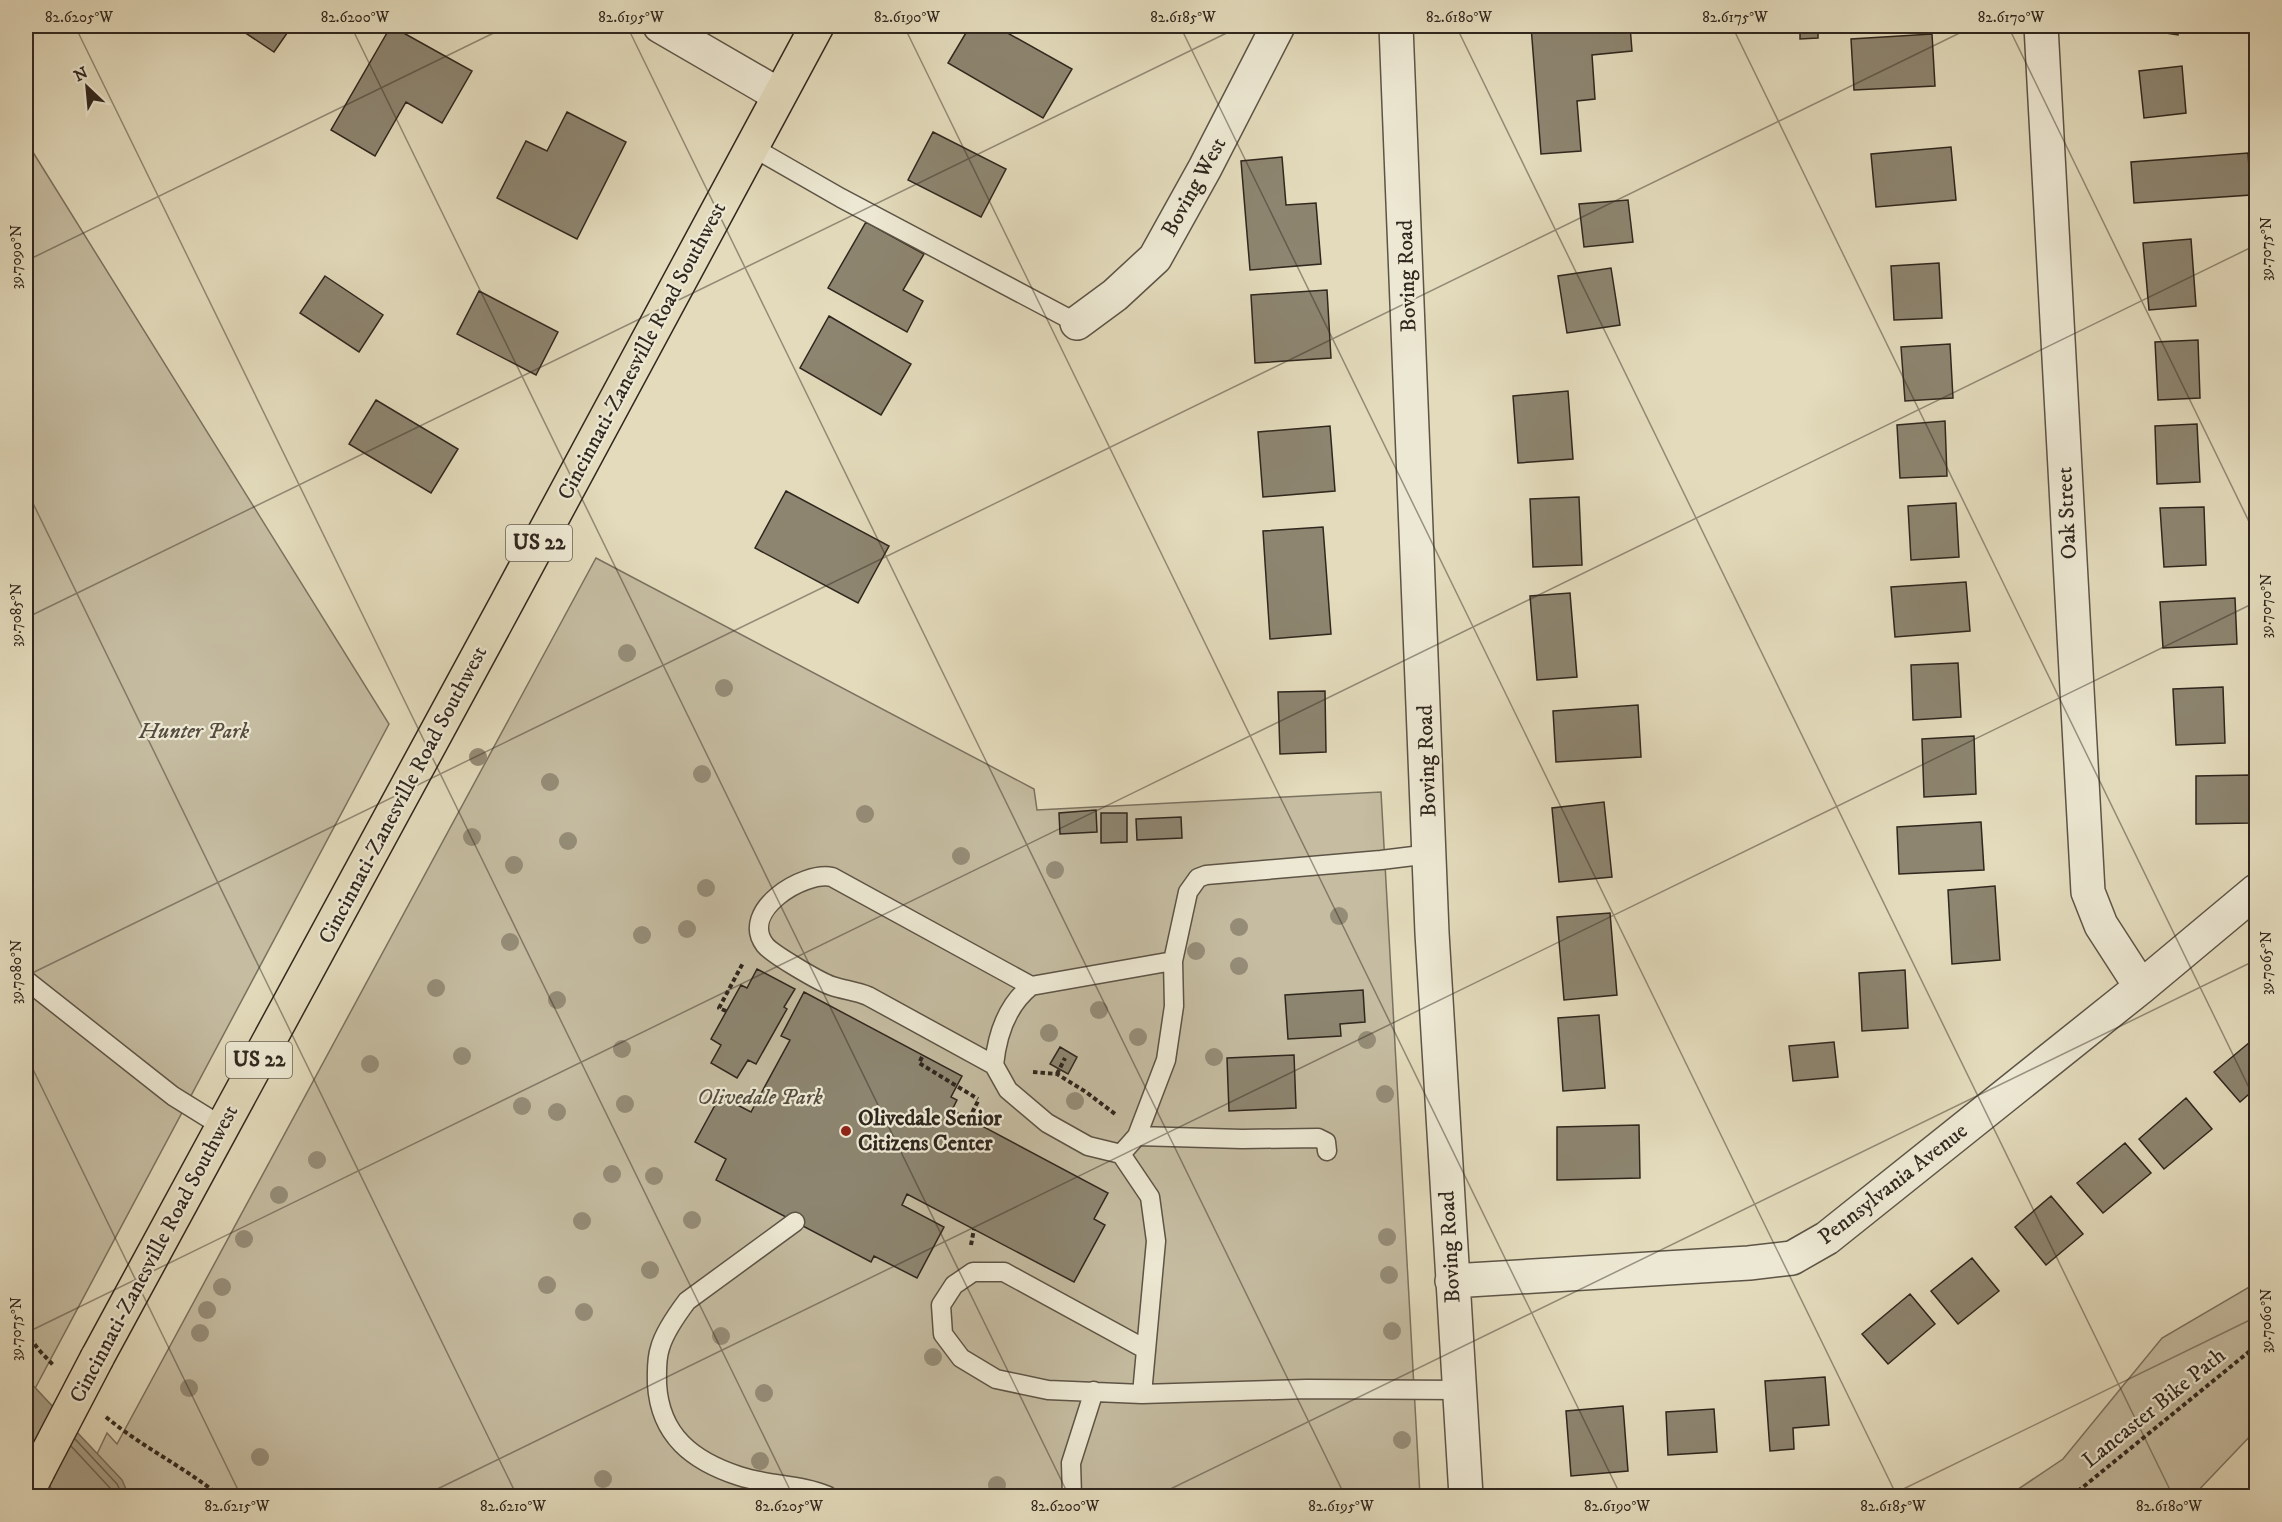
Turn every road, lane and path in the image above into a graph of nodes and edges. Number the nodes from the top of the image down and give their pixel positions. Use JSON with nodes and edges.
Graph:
{"nodes":[{"id":1,"x":660,"y":26,"type":"edge"},
{"id":2,"x":817,"y":26,"type":"edge"},
{"id":3,"x":1278,"y":26,"type":"edge"},
{"id":4,"x":1396,"y":26,"type":"edge"},
{"id":5,"x":2041,"y":26,"type":"edge"},
{"id":6,"x":779,"y":95,"type":"junction"},
{"id":7,"x":752,"y":147,"type":"junction"},
{"id":8,"x":1077,"y":323,"type":"joint"},
{"id":9,"x":1430,"y":854,"type":"junction"},
{"id":10,"x":2256,"y":891,"type":"edge"},
{"id":11,"x":761,"y":939,"type":"junction"},
{"id":12,"x":1173,"y":961,"type":"junction"},
{"id":13,"x":26,"y":980,"type":"edge"},
{"id":14,"x":1031,"y":986,"type":"junction"},
{"id":15,"x":2141,"y":987,"type":"junction"},
{"id":16,"x":726,"y":1011,"type":"dead end"},
{"id":17,"x":1065,"y":1058,"type":"dead end"},
{"id":18,"x":919,"y":1063,"type":"dead end"},
{"id":19,"x":996,"y":1071,"type":"junction"},
{"id":20,"x":1057,"y":1074,"type":"junction"},
{"id":21,"x":979,"y":1100,"type":"dead end"},
{"id":22,"x":223,"y":1127,"type":"junction"},
{"id":23,"x":1137,"y":1136,"type":"junction"},
{"id":24,"x":1327,"y":1151,"type":"dead end"},
{"id":25,"x":1121,"y":1154,"type":"junction"},
{"id":26,"x":795,"y":1222,"type":"dead end"},
{"id":27,"x":1452,"y":1281,"type":"junction"},
{"id":28,"x":26,"y":1332,"type":"edge"},
{"id":29,"x":2256,"y":1346,"type":"edge"},
{"id":30,"x":1145,"y":1349,"type":"junction"},
{"id":31,"x":61,"y":1373,"type":"dead end"},
{"id":32,"x":1458,"y":1390,"type":"junction"},
{"id":33,"x":1094,"y":1391,"type":"junction"},
{"id":34,"x":1142,"y":1394,"type":"junction"},
{"id":35,"x":101,"y":1412,"type":"dead end"},
{"id":36,"x":32,"y":1483,"type":"edge"},
{"id":37,"x":220,"y":1497,"type":"edge"},
{"id":38,"x":828,"y":1497,"type":"edge"},
{"id":39,"x":1072,"y":1497,"type":"edge"},
{"id":40,"x":1466,"y":1497,"type":"edge"},
{"id":41,"x":2072,"y":1497,"type":"edge"}],
"edges":[{"from":1,"to":6,"type":"street"},
{"from":2,"to":6,"type":"main road","number":"US 22"},
{"from":3,"to":8,"type":"street","name":"Boving West"},
{"from":4,"to":9,"type":"street","name":"Boving Road"},
{"from":5,"to":15,"type":"street","name":"Oak Street"},
{"from":6,"to":7,"type":"main road","name":"Cincinnati-Zanesville Road Southwest","number":"US 22"},
{"from":7,"to":8,"type":"lane"},
{"from":7,"to":22,"type":"main road","name":"Cincinnati-Zanesville Road Southwest","number":"US 22"},
{"from":9,"to":12,"type":"lane"},
{"from":9,"to":27,"type":"street","name":"Boving Road"},
{"from":10,"to":15,"type":"street","name":"Pennsylvania Avenue"},
{"from":11,"to":14,"type":"lane"},
{"from":11,"to":16,"type":"path"},
{"from":11,"to":19,"type":"lane"},
{"from":12,"to":14,"type":"lane"},
{"from":12,"to":23,"type":"lane"},
{"from":13,"to":22,"type":"lane"},
{"from":14,"to":19,"type":"lane"},
{"from":15,"to":27,"type":"street","name":"Pennsylvania Avenue"},
{"from":17,"to":20,"type":"path"},
{"from":18,"to":21,"type":"path"},
{"from":19,"to":20,"type":"path"},
{"from":19,"to":25,"type":"lane"},
{"from":20,"to":23,"type":"path"},
{"from":22,"to":36,"type":"main road","name":"Cincinnati-Zanesville Road Southwest","number":"US 22","bridge":true},
{"from":23,"to":24,"type":"lane"},
{"from":23,"to":25,"type":"lane"},
{"from":25,"to":30,"type":"lane"},
{"from":26,"to":38,"type":"lane"},
{"from":27,"to":32,"type":"street","name":"Boving Road"},
{"from":28,"to":31,"type":"path"},
{"from":29,"to":41,"type":"path","name":"Lancaster Bike Path"},
{"from":30,"to":33,"type":"lane"},
{"from":30,"to":34,"type":"lane"},
{"from":32,"to":34,"type":"lane"},
{"from":32,"to":40,"type":"street","name":"Boving Road"},
{"from":33,"to":34,"type":"lane"},
{"from":33,"to":39,"type":"lane"},
{"from":35,"to":37,"type":"path"}]}
